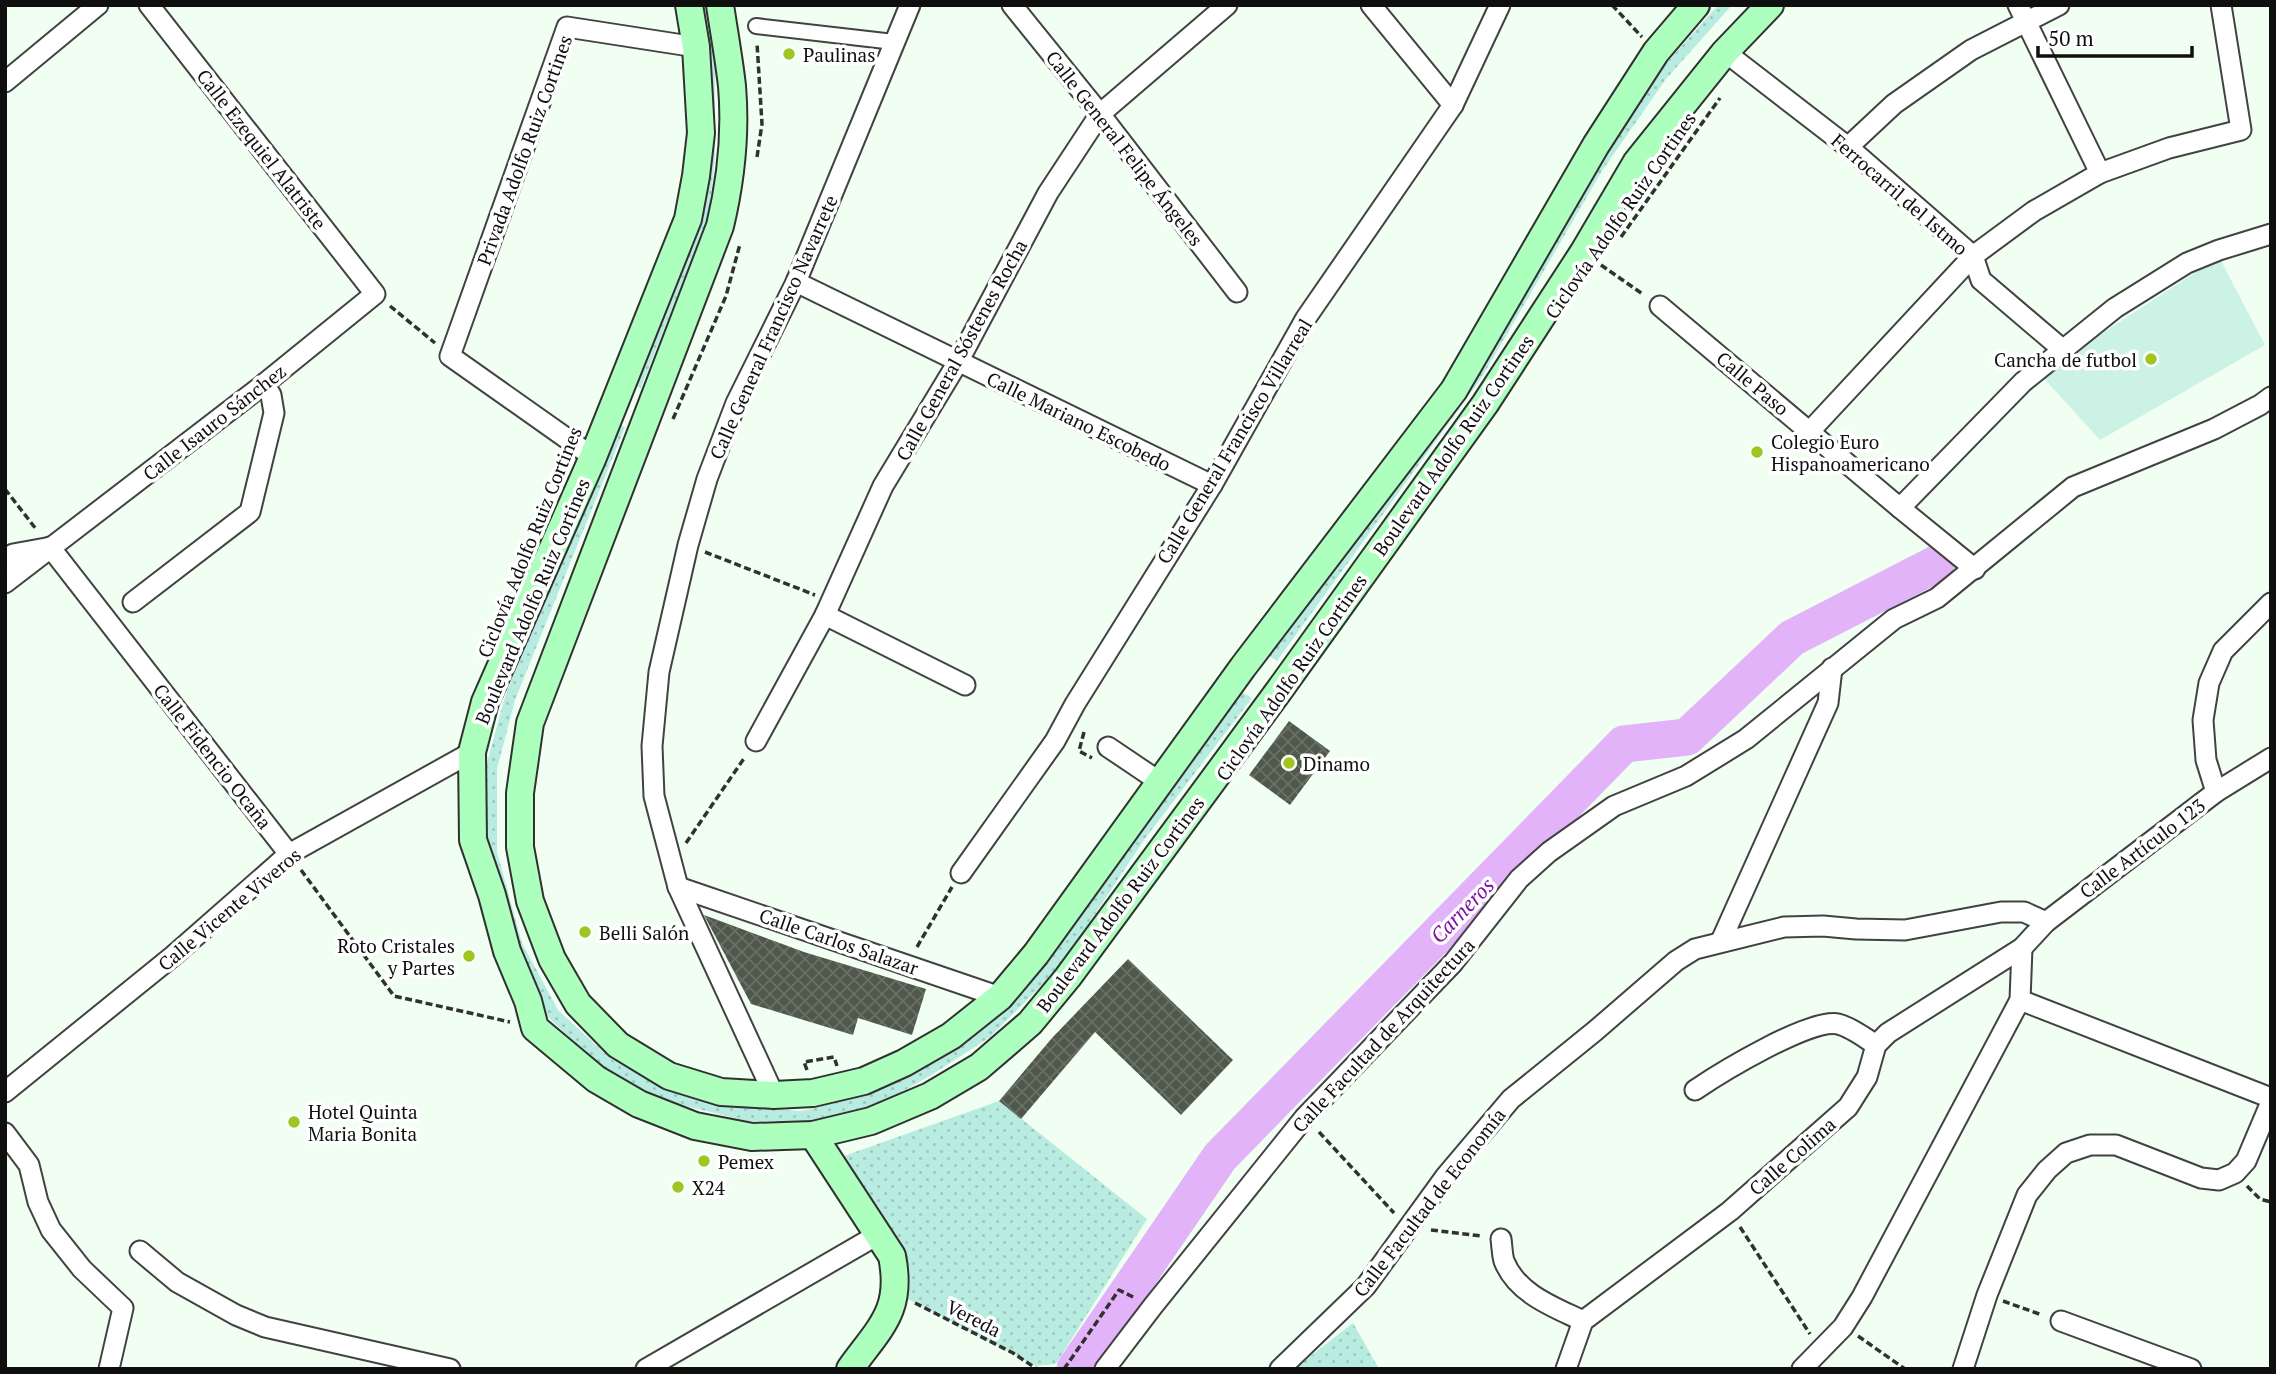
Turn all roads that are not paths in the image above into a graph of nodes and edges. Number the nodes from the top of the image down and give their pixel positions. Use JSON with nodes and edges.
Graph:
{"nodes":[{"id":1,"x":98,"y":5,"type":"edge"},
{"id":2,"x":149,"y":5,"type":"edge"},
{"id":3,"x":689,"y":5,"type":"edge"},
{"id":4,"x":719,"y":5,"type":"edge"},
{"id":5,"x":1012,"y":5,"type":"edge"},
{"id":6,"x":1227,"y":5,"type":"edge"},
{"id":7,"x":1371,"y":5,"type":"edge"},
{"id":8,"x":1500,"y":5,"type":"edge"},
{"id":9,"x":1696,"y":5,"type":"edge"},
{"id":10,"x":1770,"y":5,"type":"edge"},
{"id":11,"x":2059,"y":5,"type":"edge"},
{"id":12,"x":2221,"y":5,"type":"edge"},
{"id":13,"x":911,"y":7,"type":"edge"},
{"id":14,"x":2022,"y":13,"type":"edge"},
{"id":15,"x":757,"y":26,"type":"road end"},
{"id":16,"x":894,"y":42,"type":"junction"},
{"id":17,"x":696,"y":47,"type":"junction"},
{"id":18,"x":1734,"y":59,"type":"junction"},
{"id":19,"x":5,"y":82,"type":"edge"},
{"id":20,"x":1453,"y":106,"type":"junction"},
{"id":21,"x":1100,"y":114,"type":"junction"},
{"id":22,"x":1848,"y":146,"type":"junction"},
{"id":23,"x":2100,"y":173,"type":"junction"},
{"id":24,"x":2271,"y":234,"type":"edge"},
{"id":25,"x":1973,"y":256,"type":"junction"},
{"id":26,"x":796,"y":282,"type":"junction"},
{"id":27,"x":1237,"y":292,"type":"dead end"},
{"id":28,"x":374,"y":294,"type":"joint"},
{"id":29,"x":1660,"y":306,"type":"road end"},
{"id":30,"x":2062,"y":349,"type":"junction"},
{"id":31,"x":958,"y":362,"type":"junction"},
{"id":32,"x":264,"y":384,"type":"junction"},
{"id":33,"x":2271,"y":397,"type":"edge"},
{"id":34,"x":612,"y":408,"type":"junction"},
{"id":35,"x":646,"y":421,"type":"junction"},
{"id":36,"x":1810,"y":431,"type":"junction"},
{"id":37,"x":593,"y":457,"type":"junction"},
{"id":38,"x":1212,"y":485,"type":"junction"},
{"id":39,"x":1900,"y":508,"type":"junction"},
{"id":40,"x":50,"y":547,"type":"junction"},
{"id":41,"x":5,"y":560,"type":"edge"},
{"id":42,"x":1970,"y":564,"type":"junction"},
{"id":43,"x":5,"y":583,"type":"edge"},
{"id":44,"x":133,"y":602,"type":"dead end"},
{"id":45,"x":2271,"y":603,"type":"edge"},
{"id":46,"x":825,"y":615,"type":"junction"},
{"id":47,"x":1242,"y":667,"type":"junction"},
{"id":48,"x":1832,"y":668,"type":"junction"},
{"id":49,"x":965,"y":685,"type":"dead end"},
{"id":50,"x":1278,"y":692,"type":"junction"},
{"id":51,"x":755,"y":741,"type":"road end"},
{"id":52,"x":1108,"y":747,"type":"road end"},
{"id":53,"x":472,"y":752,"type":"junction"},
{"id":54,"x":2271,"y":758,"type":"edge"},
{"id":55,"x":1160,"y":782,"type":"junction"},
{"id":56,"x":2216,"y":792,"type":"junction"},
{"id":57,"x":289,"y":854,"type":"junction"},
{"id":58,"x":961,"y":873,"type":"road end"},
{"id":59,"x":678,"y":887,"type":"junction"},
{"id":60,"x":2046,"y":922,"type":"junction"},
{"id":61,"x":1721,"y":941,"type":"junction"},
{"id":62,"x":2022,"y":948,"type":"junction"},
{"id":63,"x":1000,"y":997,"type":"junction"},
{"id":64,"x":2020,"y":1000,"type":"junction"},
{"id":65,"x":1876,"y":1045,"type":"junction"},
{"id":66,"x":1695,"y":1090,"type":"dead end"},
{"id":67,"x":5,"y":1093,"type":"edge"},
{"id":68,"x":774,"y":1095,"type":"junction"},
{"id":69,"x":2271,"y":1100,"type":"edge"},
{"id":70,"x":5,"y":1133,"type":"edge"},
{"id":71,"x":813,"y":1135,"type":"junction"},
{"id":72,"x":879,"y":1234,"type":"junction"},
{"id":73,"x":1501,"y":1239,"type":"road end"},
{"id":74,"x":140,"y":1251,"type":"dead end"},
{"id":75,"x":1583,"y":1321,"type":"junction"},
{"id":76,"x":2061,"y":1321,"type":"road end"},
{"id":77,"x":2179,"y":1366,"type":"edge"},
{"id":78,"x":109,"y":1369,"type":"edge"},
{"id":79,"x":450,"y":1369,"type":"edge"},
{"id":80,"x":646,"y":1369,"type":"edge"},
{"id":81,"x":850,"y":1369,"type":"edge"},
{"id":82,"x":1105,"y":1369,"type":"edge"},
{"id":83,"x":1280,"y":1369,"type":"edge"},
{"id":84,"x":1566,"y":1369,"type":"edge"},
{"id":85,"x":1802,"y":1369,"type":"edge"},
{"id":86,"x":1962,"y":1369,"type":"edge"}],
"edges":[{"from":1,"to":19,"type":"street"},
{"from":2,"to":28,"type":"street","name":"Calle Ezequiel Alatriste"},
{"from":3,"to":17,"type":"main road","name":"Boulevard Adolfo Ruiz Cortines"},
{"from":4,"to":35,"type":"main road","name":"Boulevard Adolfo Ruiz Cortines"},
{"from":5,"to":21,"type":"street","name":"Calle General Felipe Ángeles"},
{"from":6,"to":21,"type":"street","name":"Calle General Sóstenes Rocha"},
{"from":7,"to":20,"type":"street"},
{"from":8,"to":20,"type":"street","name":"Calle General Francisco Villarreal"},
{"from":9,"to":47,"type":"main road","name":"Boulevard Adolfo Ruiz Cortines"},
{"from":10,"to":18,"type":"main road","name":"Boulevard Adolfo Ruiz Cortines"},
{"from":11,"to":14,"type":"street"},
{"from":12,"to":23,"type":"street"},
{"from":13,"to":16,"type":"street","name":"Calle General Francisco Navarrete"},
{"from":14,"to":22,"type":"street"},
{"from":14,"to":23,"type":"street"},
{"from":15,"to":16,"type":"street"},
{"from":16,"to":26,"type":"street","name":"Calle General Francisco Navarrete"},
{"from":17,"to":34,"type":"main road","name":"Boulevard Adolfo Ruiz Cortines"},
{"from":17,"to":37,"type":"street","name":"Privada Adolfo Ruiz Cortines"},
{"from":18,"to":22,"type":"street","name":"Ferrocarril del Istmo"},
{"from":18,"to":50,"type":"main road","name":"Boulevard Adolfo Ruiz Cortines"},
{"from":20,"to":38,"type":"street","name":"Calle General Francisco Villarreal"},
{"from":21,"to":27,"type":"street","name":"Calle General Felipe Ángeles"},
{"from":21,"to":31,"type":"street","name":"Calle General Sóstenes Rocha"},
{"from":22,"to":25,"type":"street","name":"Ferrocarril del Istmo"},
{"from":23,"to":25,"type":"street"},
{"from":24,"to":30,"type":"street"},
{"from":25,"to":30,"type":"street","name":"Ferrocarril del Istmo"},
{"from":25,"to":36,"type":"street"},
{"from":26,"to":31,"type":"street","name":"Calle Mariano Escobedo"},
{"from":26,"to":59,"type":"street","name":"Calle General Francisco Navarrete"},
{"from":28,"to":32,"type":"street","name":"Calle Isauro Sánchez"},
{"from":29,"to":36,"type":"street","name":"Calle Paso"},
{"from":30,"to":39,"type":"street"},
{"from":31,"to":38,"type":"street","name":"Calle Mariano Escobedo"},
{"from":31,"to":46,"type":"street","name":"Calle General Sóstenes Rocha"},
{"from":32,"to":40,"type":"street","name":"Calle Isauro Sánchez"},
{"from":32,"to":44,"type":"street"},
{"from":33,"to":42,"type":"street","name":"Calle Facultad de Arquitectura"},
{"from":34,"to":35,"type":"main road"},
{"from":34,"to":37,"type":"main road","name":"Boulevard Adolfo Ruiz Cortines"},
{"from":35,"to":68,"type":"main road","name":"Boulevard Adolfo Ruiz Cortines"},
{"from":36,"to":39,"type":"street","name":"Calle Paso"},
{"from":37,"to":53,"type":"main road","name":"Boulevard Adolfo Ruiz Cortines"},
{"from":38,"to":58,"type":"street","name":"Calle General Francisco Villarreal"},
{"from":39,"to":42,"type":"street","name":"Calle Paso"},
{"from":40,"to":41,"type":"street","name":"Calle Isauro Sánchez"},
{"from":40,"to":43,"type":"street","name":"Calle Isauro Sánchez"},
{"from":40,"to":57,"type":"street","name":"Calle Fidencio Ocaña"},
{"from":42,"to":48,"type":"street","name":"Calle Facultad de Arquitectura"},
{"from":45,"to":56,"type":"street"},
{"from":46,"to":49,"type":"street"},
{"from":46,"to":51,"type":"street","name":"Calle General Sóstenes Rocha"},
{"from":47,"to":50,"type":"main road"},
{"from":47,"to":55,"type":"main road","name":"Boulevard Adolfo Ruiz Cortines"},
{"from":48,"to":61,"type":"street"},
{"from":48,"to":82,"type":"street","name":"Calle Facultad de Arquitectura"},
{"from":50,"to":71,"type":"main road","name":"Boulevard Adolfo Ruiz Cortines"},
{"from":52,"to":55,"type":"street"},
{"from":53,"to":57,"type":"street","name":"Calle Vicente Viveros"},
{"from":53,"to":71,"type":"main road","name":"Boulevard Adolfo Ruiz Cortines"},
{"from":54,"to":56,"type":"street","name":"Calle Artículo 123"},
{"from":55,"to":63,"type":"main road","name":"Boulevard Adolfo Ruiz Cortines"},
{"from":56,"to":60,"type":"street","name":"Calle Artículo 123"},
{"from":57,"to":67,"type":"street","name":"Calle Vicente Viveros"},
{"from":59,"to":63,"type":"street","name":"Calle Carlos Salazar"},
{"from":59,"to":68,"type":"street","name":"Calle General Francisco Navarrete"},
{"from":60,"to":61,"type":"street","name":"Calle Facultad de Economía"},
{"from":60,"to":62,"type":"street","name":"Calle Artículo 123"},
{"from":61,"to":83,"type":"street","name":"Calle Facultad de Economía"},
{"from":62,"to":64,"type":"street"},
{"from":62,"to":65,"type":"street"},
{"from":63,"to":68,"type":"main road","name":"Boulevard Adolfo Ruiz Cortines"},
{"from":64,"to":69,"type":"street"},
{"from":64,"to":85,"type":"street"},
{"from":65,"to":66,"type":"street"},
{"from":65,"to":75,"type":"street","name":"Calle Colima"},
{"from":69,"to":86,"type":"street"},
{"from":70,"to":78,"type":"street"},
{"from":71,"to":72,"type":"main road"},
{"from":72,"to":80,"type":"street"},
{"from":72,"to":81,"type":"main road"},
{"from":73,"to":75,"type":"street"},
{"from":74,"to":79,"type":"street"},
{"from":75,"to":84,"type":"street"},
{"from":76,"to":77,"type":"street"}]}
